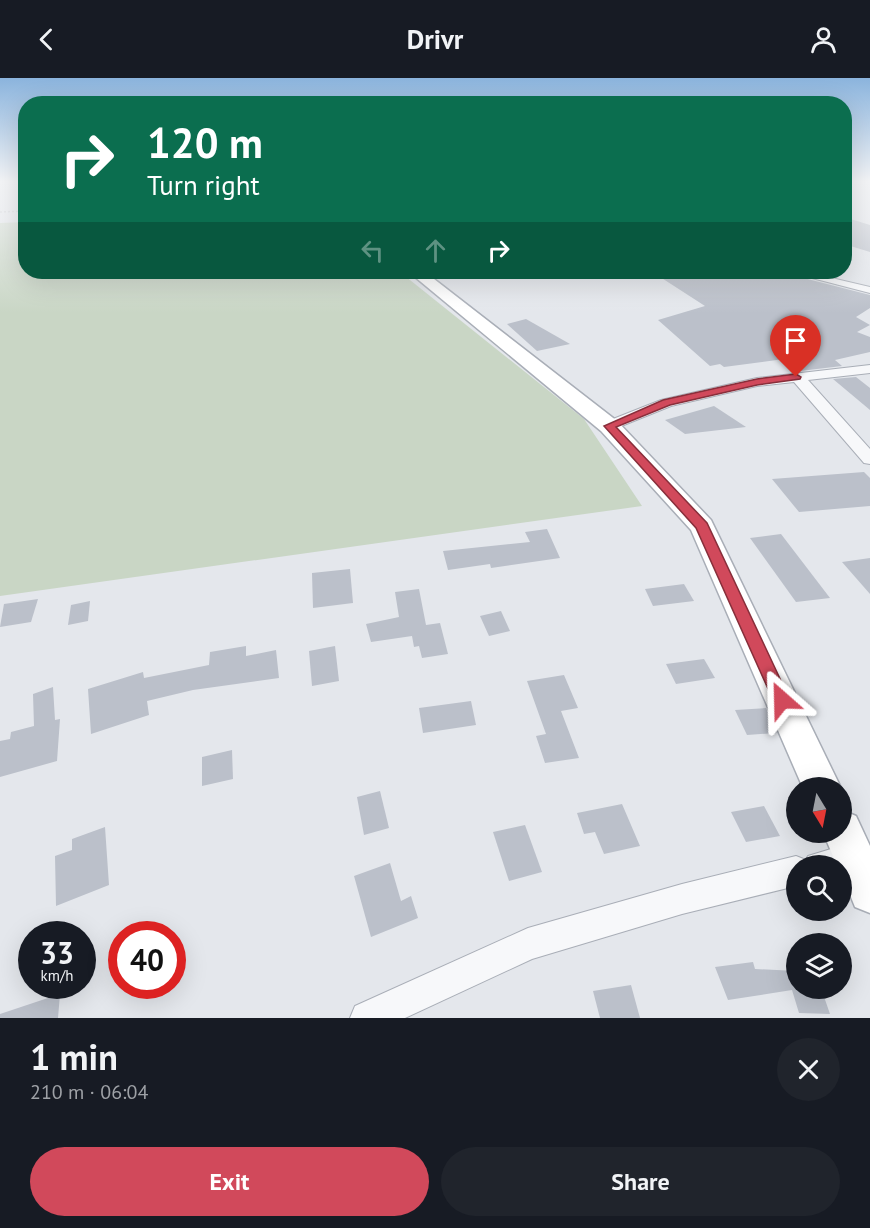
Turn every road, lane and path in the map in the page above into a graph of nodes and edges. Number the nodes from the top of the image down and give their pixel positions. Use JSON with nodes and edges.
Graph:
{"nodes":[{"id":1,"x":425,"y":279,"type":"edge"},
{"id":2,"x":824,"y":279,"type":"edge"},
{"id":3,"x":870,"y":290,"type":"edge"},
{"id":4,"x":870,"y":369,"type":"edge"},
{"id":5,"x":796,"y":377,"type":"junction"},
{"id":6,"x":609,"y":426,"type":"junction"},
{"id":7,"x":870,"y":459,"type":"edge"},
{"id":8,"x":817,"y":777,"type":"edge"},
{"id":9,"x":786,"y":873,"type":"edge"},
{"id":10,"x":367,"y":1018,"type":"edge"}],
"edges":[{"from":1,"to":6,"type":"street"},
{"from":2,"to":3,"type":"street"},
{"from":4,"to":5,"type":"street"},
{"from":5,"to":6,"type":"street"},
{"from":5,"to":7,"type":"street"},
{"from":6,"to":8,"type":"street"},
{"from":9,"to":10,"type":"street"}]}
